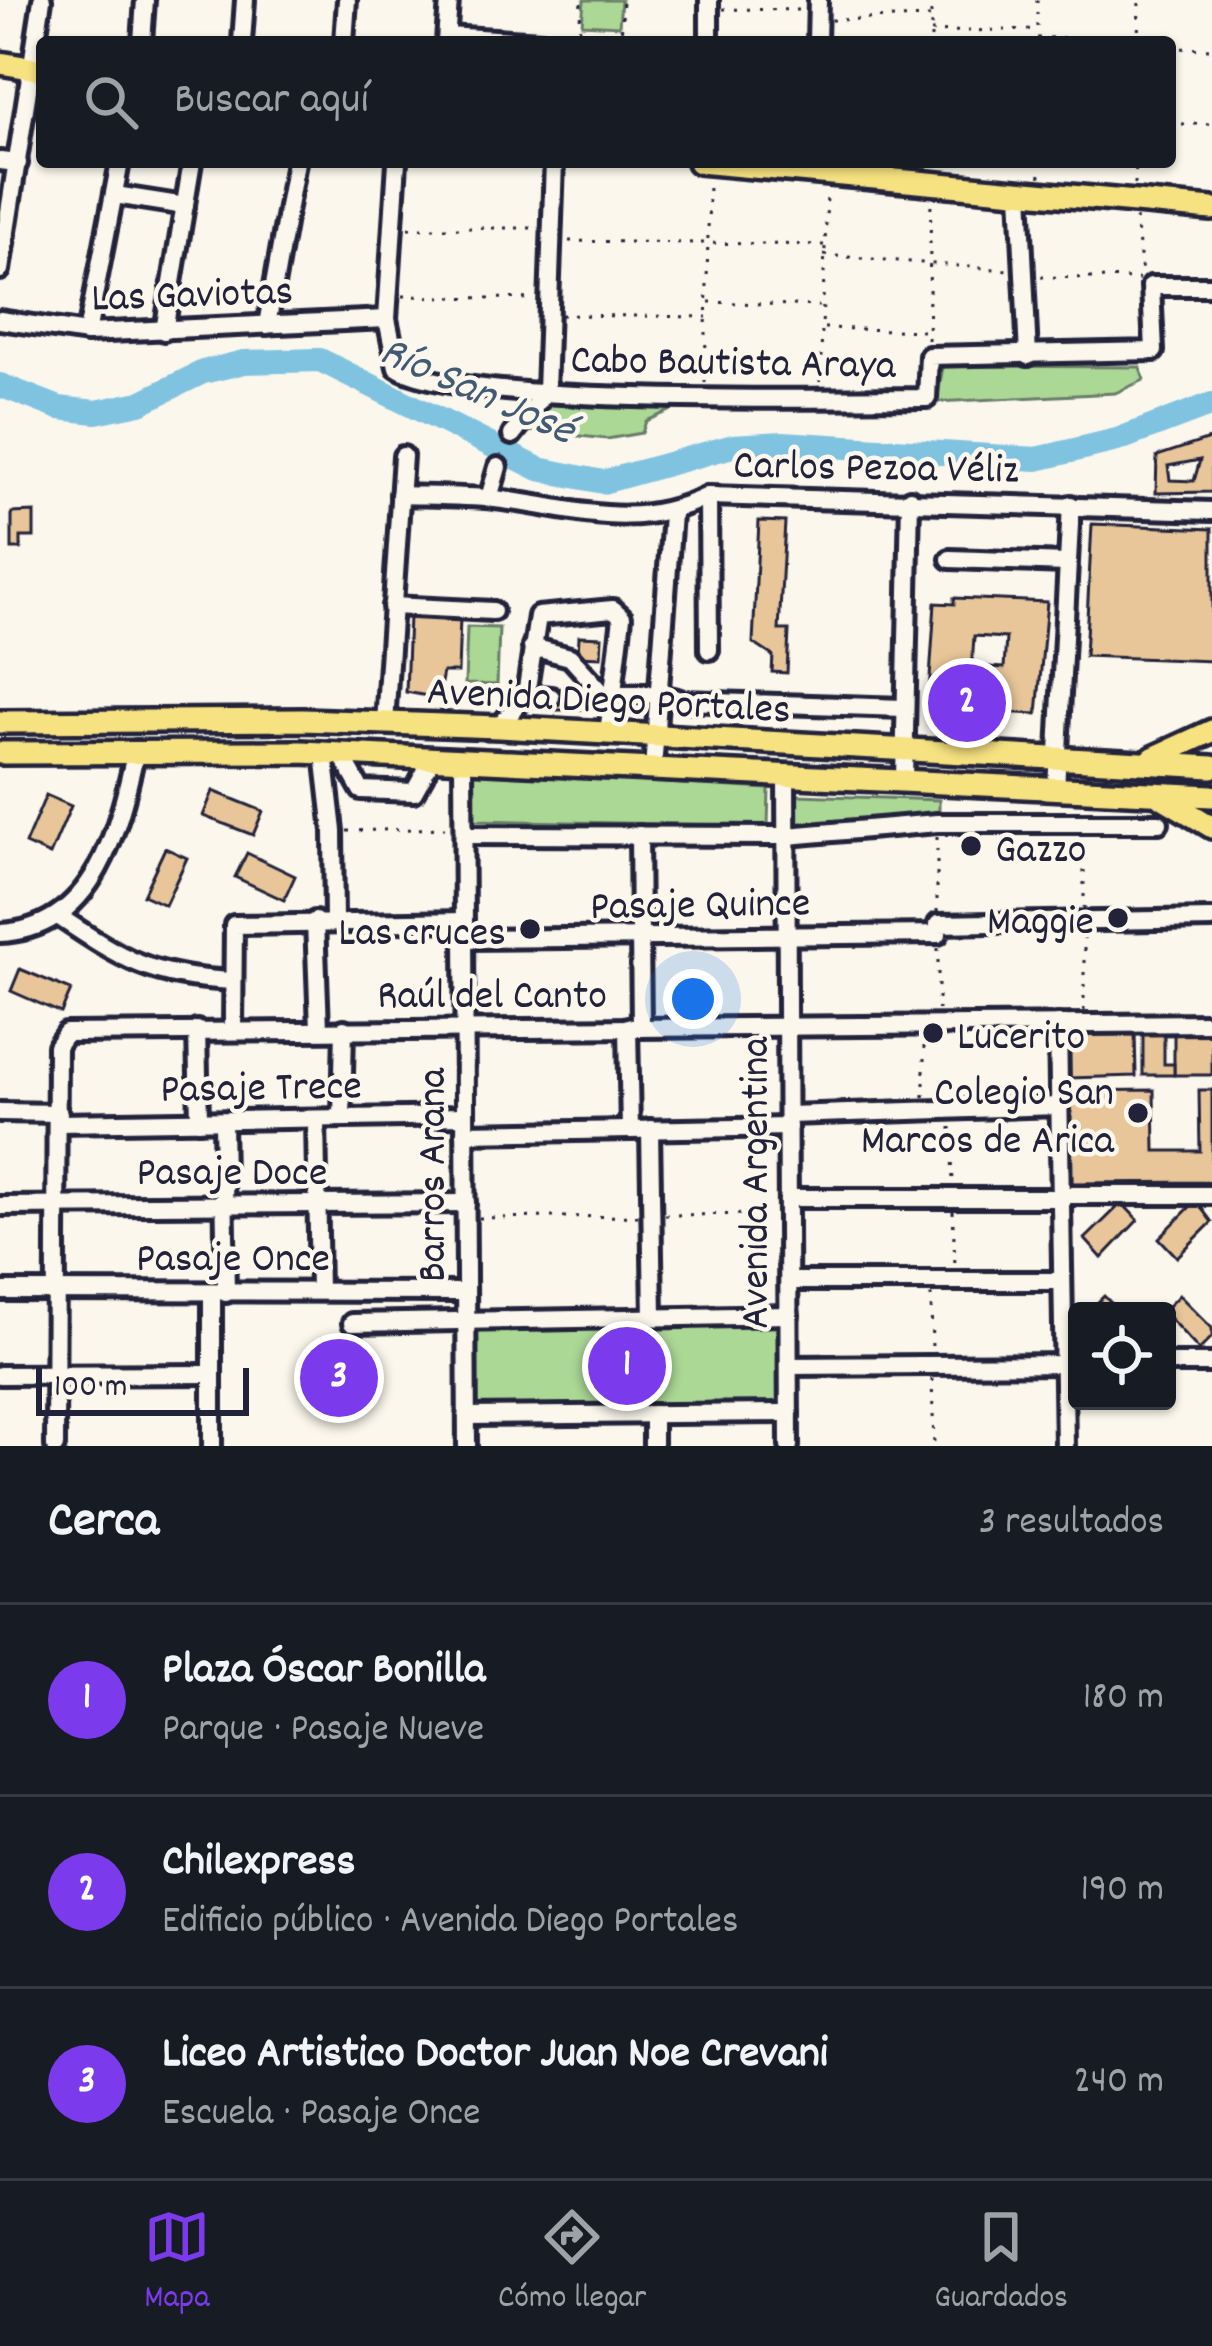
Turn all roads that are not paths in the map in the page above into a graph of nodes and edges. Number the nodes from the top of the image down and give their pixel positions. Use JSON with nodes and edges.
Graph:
{"nodes":[{"id":1,"x":42,"y":0,"type":"edge"},
{"id":2,"x":145,"y":0,"type":"edge"},
{"id":3,"x":245,"y":0,"type":"edge"},
{"id":4,"x":347,"y":0,"type":"edge"},
{"id":5,"x":449,"y":0,"type":"edge"},
{"id":6,"x":709,"y":4,"type":"edge"},
{"id":7,"x":40,"y":36,"type":"edge"},
{"id":8,"x":142,"y":36,"type":"edge"},
{"id":9,"x":242,"y":36,"type":"edge"},
{"id":10,"x":344,"y":36,"type":"edge"},
{"id":11,"x":447,"y":36,"type":"edge"},
{"id":12,"x":709,"y":36,"type":"edge"},
{"id":13,"x":0,"y":63,"type":"edge"},
{"id":14,"x":36,"y":69,"type":"edge"},
{"id":15,"x":36,"y":78,"type":"edge"},
{"id":16,"x":9,"y":162,"type":"edge"},
{"id":17,"x":120,"y":168,"type":"edge"},
{"id":18,"x":191,"y":168,"type":"edge"},
{"id":19,"x":295,"y":168,"type":"edge"},
{"id":20,"x":397,"y":168,"type":"edge"},
{"id":21,"x":554,"y":168,"type":"edge"},
{"id":22,"x":818,"y":170,"type":"edge"},
{"id":23,"x":1020,"y":192,"type":"junction"},
{"id":24,"x":115,"y":195,"type":"junction"},
{"id":25,"x":185,"y":206,"type":"junction"},
{"id":26,"x":1212,"y":209,"type":"edge"},
{"id":27,"x":0,"y":270,"type":"edge"},
{"id":28,"x":1212,"y":286,"type":"edge"},
{"id":29,"x":387,"y":319,"type":"junction"},
{"id":30,"x":0,"y":320,"type":"edge"},
{"id":31,"x":267,"y":325,"type":"junction"},
{"id":32,"x":164,"y":332,"type":"junction"},
{"id":33,"x":87,"y":333,"type":"junction"},
{"id":34,"x":1028,"y":356,"type":"junction"},
{"id":35,"x":546,"y":392,"type":"junction"},
{"id":36,"x":512,"y":435,"type":"dead end"},
{"id":37,"x":403,"y":456,"type":"dead end"},
{"id":38,"x":498,"y":467,"type":"dead end"},
{"id":39,"x":400,"y":495,"type":"junction"},
{"id":40,"x":708,"y":496,"type":"junction"},
{"id":41,"x":490,"y":498,"type":"junction"},
{"id":42,"x":910,"y":499,"type":"junction"},
{"id":43,"x":1071,"y":506,"type":"junction"},
{"id":44,"x":1212,"y":512,"type":"edge"},
{"id":45,"x":672,"y":514,"type":"junction"},
{"id":46,"x":950,"y":559,"type":"dead end"},
{"id":47,"x":1067,"y":562,"type":"junction"},
{"id":48,"x":392,"y":606,"type":"junction"},
{"id":49,"x":493,"y":610,"type":"dead end"},
{"id":50,"x":532,"y":647,"type":"junction"},
{"id":51,"x":709,"y":650,"type":"dead end"},
{"id":52,"x":656,"y":690,"type":"junction"},
{"id":53,"x":526,"y":695,"type":"junction"},
{"id":54,"x":550,"y":698,"type":"dead end"},
{"id":55,"x":573,"y":698,"type":"dead end"},
{"id":56,"x":610,"y":698,"type":"junction"},
{"id":57,"x":683,"y":700,"type":"junction"},
{"id":58,"x":904,"y":708,"type":"junction"},
{"id":59,"x":303,"y":720,"type":"junction"},
{"id":60,"x":0,"y":722,"type":"edge"},
{"id":61,"x":385,"y":723,"type":"junction"},
{"id":62,"x":499,"y":727,"type":"junction"},
{"id":63,"x":1212,"y":731,"type":"edge"},
{"id":64,"x":608,"y":734,"type":"junction"},
{"id":65,"x":654,"y":737,"type":"junction"},
{"id":66,"x":682,"y":739,"type":"junction"},
{"id":67,"x":136,"y":750,"type":"junction"},
{"id":68,"x":301,"y":752,"type":"junction"},
{"id":69,"x":0,"y":753,"type":"edge"},
{"id":70,"x":333,"y":753,"type":"junction"},
{"id":71,"x":905,"y":753,"type":"junction"},
{"id":72,"x":433,"y":758,"type":"junction"},
{"id":73,"x":463,"y":759,"type":"junction"},
{"id":74,"x":1057,"y":759,"type":"junction"},
{"id":75,"x":1140,"y":764,"type":"junction"},
{"id":76,"x":587,"y":766,"type":"junction"},
{"id":77,"x":1212,"y":767,"type":"edge"},
{"id":78,"x":653,"y":770,"type":"junction"},
{"id":79,"x":786,"y":776,"type":"junction"},
{"id":80,"x":904,"y":779,"type":"junction"},
{"id":81,"x":1056,"y":788,"type":"junction"},
{"id":82,"x":1156,"y":793,"type":"junction"},
{"id":83,"x":1212,"y":796,"type":"edge"},
{"id":84,"x":1160,"y":823,"type":"dead end"},
{"id":85,"x":1212,"y":827,"type":"edge"},
{"id":86,"x":464,"y":831,"type":"junction"},
{"id":87,"x":639,"y":835,"type":"junction"},
{"id":88,"x":787,"y":836,"type":"junction"},
{"id":89,"x":58,"y":916,"type":"junction"},
{"id":90,"x":1212,"y":920,"type":"edge"},
{"id":91,"x":324,"y":921,"type":"junction"},
{"id":92,"x":464,"y":930,"type":"junction"},
{"id":93,"x":0,"y":933,"type":"edge"},
{"id":94,"x":787,"y":937,"type":"junction"},
{"id":95,"x":640,"y":938,"type":"junction"},
{"id":96,"x":233,"y":981,"type":"junction"},
{"id":97,"x":1212,"y":1023,"type":"edge"},
{"id":98,"x":1058,"y":1024,"type":"junction"},
{"id":99,"x":788,"y":1026,"type":"junction"},
{"id":100,"x":634,"y":1027,"type":"junction"},
{"id":101,"x":464,"y":1028,"type":"junction"},
{"id":102,"x":319,"y":1029,"type":"junction"},
{"id":103,"x":344,"y":1029,"type":"junction"},
{"id":104,"x":197,"y":1030,"type":"junction"},
{"id":105,"x":233,"y":1030,"type":"junction"},
{"id":106,"x":1059,"y":1106,"type":"junction"},
{"id":107,"x":0,"y":1112,"type":"edge"},
{"id":108,"x":59,"y":1118,"type":"junction"},
{"id":109,"x":342,"y":1118,"type":"junction"},
{"id":110,"x":316,"y":1119,"type":"junction"},
{"id":111,"x":199,"y":1121,"type":"junction"},
{"id":112,"x":788,"y":1121,"type":"junction"},
{"id":113,"x":223,"y":1122,"type":"junction"},
{"id":114,"x":465,"y":1124,"type":"junction"},
{"id":115,"x":630,"y":1130,"type":"junction"},
{"id":116,"x":650,"y":1130,"type":"junction"},
{"id":117,"x":1212,"y":1195,"type":"edge"},
{"id":118,"x":1061,"y":1197,"type":"junction"},
{"id":119,"x":317,"y":1204,"type":"junction"},
{"id":120,"x":225,"y":1205,"type":"junction"},
{"id":121,"x":0,"y":1206,"type":"edge"},
{"id":122,"x":59,"y":1206,"type":"junction"},
{"id":123,"x":788,"y":1206,"type":"junction"},
{"id":124,"x":466,"y":1210,"type":"junction"},
{"id":125,"x":789,"y":1281,"type":"junction"},
{"id":126,"x":1062,"y":1281,"type":"junction"},
{"id":127,"x":0,"y":1291,"type":"edge"},
{"id":128,"x":58,"y":1291,"type":"junction"},
{"id":129,"x":319,"y":1291,"type":"junction"},
{"id":130,"x":219,"y":1292,"type":"junction"},
{"id":131,"x":466,"y":1292,"type":"junction"},
{"id":132,"x":653,"y":1316,"type":"junction"},
{"id":133,"x":789,"y":1316,"type":"junction"},
{"id":134,"x":466,"y":1318,"type":"junction"},
{"id":135,"x":352,"y":1323,"type":"dead end"},
{"id":136,"x":1068,"y":1343,"type":"edge"},
{"id":137,"x":1176,"y":1363,"type":"edge"},
{"id":138,"x":1212,"y":1363,"type":"edge"},
{"id":139,"x":1068,"y":1364,"type":"edge"},
{"id":140,"x":789,"y":1366,"type":"junction"},
{"id":141,"x":57,"y":1374,"type":"junction"},
{"id":142,"x":212,"y":1374,"type":"junction"},
{"id":143,"x":0,"y":1375,"type":"edge"},
{"id":144,"x":1068,"y":1391,"type":"edge"},
{"id":145,"x":789,"y":1413,"type":"junction"},
{"id":146,"x":653,"y":1414,"type":"junction"},
{"id":147,"x":466,"y":1416,"type":"junction"},
{"id":148,"x":55,"y":1446,"type":"edge"},
{"id":149,"x":212,"y":1446,"type":"edge"},
{"id":150,"x":467,"y":1446,"type":"edge"},
{"id":151,"x":653,"y":1446,"type":"edge"},
{"id":152,"x":790,"y":1446,"type":"edge"},
{"id":153,"x":1064,"y":1446,"type":"edge"}],
"edges":[{"from":1,"to":7,"type":"street"},
{"from":2,"to":8,"type":"street"},
{"from":3,"to":9,"type":"street"},
{"from":4,"to":10,"type":"street"},
{"from":5,"to":11,"type":"street"},
{"from":6,"to":12,"type":"street"},
{"from":13,"to":14,"type":"main road"},
{"from":15,"to":16,"type":"street"},
{"from":16,"to":27,"type":"street"},
{"from":17,"to":24,"type":"street"},
{"from":18,"to":25,"type":"street"},
{"from":19,"to":31,"type":"street"},
{"from":20,"to":29,"type":"street"},
{"from":21,"to":35,"type":"street"},
{"from":22,"to":23,"type":"main road"},
{"from":23,"to":26,"type":"main road"},
{"from":23,"to":34,"type":"street"},
{"from":24,"to":25,"type":"street"},
{"from":24,"to":33,"type":"street"},
{"from":25,"to":32,"type":"street"},
{"from":28,"to":34,"type":"street"},
{"from":29,"to":31,"type":"street","name":"Las Gaviotas"},
{"from":29,"to":35,"type":"street","name":"Cabo Bautista Araya"},
{"from":30,"to":33,"type":"street","name":"Las Gaviotas"},
{"from":31,"to":32,"type":"street","name":"Las Gaviotas"},
{"from":32,"to":33,"type":"street","name":"Las Gaviotas"},
{"from":34,"to":35,"type":"street","name":"Cabo Bautista Araya"},
{"from":35,"to":36,"type":"street"},
{"from":37,"to":39,"type":"street"},
{"from":38,"to":41,"type":"street"},
{"from":39,"to":41,"type":"street","name":"Carlos Pezoa Véliz"},
{"from":39,"to":48,"type":"street"},
{"from":40,"to":42,"type":"street","name":"Carlos Pezoa Véliz"},
{"from":40,"to":45,"type":"street","name":"Carlos Pezoa Véliz"},
{"from":40,"to":51,"type":"street"},
{"from":41,"to":45,"type":"street","name":"Carlos Pezoa Véliz"},
{"from":42,"to":43,"type":"street","name":"Carlos Pezoa Véliz"},
{"from":42,"to":58,"type":"street"},
{"from":43,"to":44,"type":"street","name":"Carlos Pezoa Véliz"},
{"from":43,"to":47,"type":"street"},
{"from":45,"to":52,"type":"street"},
{"from":46,"to":47,"type":"street"},
{"from":47,"to":74,"type":"street"},
{"from":48,"to":49,"type":"street"},
{"from":48,"to":61,"type":"street"},
{"from":50,"to":53,"type":"street"},
{"from":50,"to":56,"type":"street"},
{"from":50,"to":56,"type":"street"},
{"from":52,"to":56,"type":"street"},
{"from":52,"to":57,"type":"street","name":"Avenida Diego Portales"},
{"from":52,"to":65,"type":"street"},
{"from":53,"to":54,"type":"street"},
{"from":53,"to":62,"type":"street"},
{"from":55,"to":56,"type":"street"},
{"from":56,"to":64,"type":"street"},
{"from":57,"to":58,"type":"street","name":"Avenida Diego Portales"},
{"from":57,"to":66,"type":"street"},
{"from":58,"to":71,"type":"street"},
{"from":59,"to":60,"type":"main road","name":"Avenida Diego Portales"},
{"from":59,"to":61,"type":"main road","name":"Avenida Diego Portales"},
{"from":59,"to":68,"type":"main road"},
{"from":61,"to":62,"type":"main road","name":"Avenida Diego Portales"},
{"from":62,"to":64,"type":"main road","name":"Avenida Diego Portales"},
{"from":63,"to":75,"type":"main road"},
{"from":64,"to":65,"type":"main road","name":"Avenida Diego Portales"},
{"from":64,"to":76,"type":"main road"},
{"from":65,"to":66,"type":"main road","name":"Avenida Diego Portales"},
{"from":65,"to":78,"type":"street"},
{"from":66,"to":71,"type":"main road","name":"Avenida Diego Portales"},
{"from":67,"to":68,"type":"main road","name":"Avenida Diego Portales"},
{"from":67,"to":69,"type":"main road","name":"Avenida Diego Portales"},
{"from":67,"to":89,"type":"street"},
{"from":68,"to":70,"type":"main road","name":"Avenida Diego Portales"},
{"from":70,"to":72,"type":"main road","name":"Avenida Diego Portales"},
{"from":70,"to":72,"type":"street"},
{"from":70,"to":91,"type":"street"},
{"from":71,"to":74,"type":"main road","name":"Avenida Diego Portales"},
{"from":71,"to":80,"type":"street"},
{"from":72,"to":73,"type":"main road","name":"Avenida Diego Portales"},
{"from":73,"to":76,"type":"main road","name":"Avenida Diego Portales"},
{"from":73,"to":86,"type":"street","name":"Barros Arana"},
{"from":74,"to":75,"type":"main road","name":"Avenida Diego Portales"},
{"from":74,"to":81,"type":"street"},
{"from":75,"to":77,"type":"main road","name":"Avenida Diego Portales"},
{"from":76,"to":78,"type":"main road","name":"Avenida Diego Portales"},
{"from":78,"to":79,"type":"main road","name":"Avenida Diego Portales"},
{"from":79,"to":80,"type":"main road","name":"Avenida Diego Portales"},
{"from":79,"to":88,"type":"street","name":"Avenida Argentina"},
{"from":80,"to":81,"type":"main road","name":"Avenida Diego Portales"},
{"from":81,"to":82,"type":"main road","name":"Avenida Diego Portales"},
{"from":82,"to":83,"type":"main road","name":"Avenida Diego Portales"},
{"from":82,"to":85,"type":"main road"},
{"from":84,"to":88,"type":"street"},
{"from":86,"to":87,"type":"street"},
{"from":86,"to":92,"type":"street","name":"Barros Arana"},
{"from":87,"to":88,"type":"street"},
{"from":87,"to":95,"type":"street"},
{"from":88,"to":94,"type":"street","name":"Avenida Argentina"},
{"from":89,"to":93,"type":"street"},
{"from":89,"to":96,"type":"street"},
{"from":90,"to":94,"type":"street","name":"Pasaje Quince"},
{"from":91,"to":92,"type":"street","name":"Pasaje Quince"},
{"from":91,"to":96,"type":"street","name":"Pasaje Quince"},
{"from":91,"to":102,"type":"street"},
{"from":92,"to":95,"type":"street","name":"Pasaje Quince"},
{"from":92,"to":101,"type":"street","name":"Barros Arana"},
{"from":94,"to":95,"type":"street","name":"Pasaje Quince"},
{"from":94,"to":99,"type":"street","name":"Avenida Argentina"},
{"from":95,"to":100,"type":"street"},
{"from":96,"to":105,"type":"street"},
{"from":97,"to":98,"type":"street","name":"Raúl del Canto"},
{"from":98,"to":99,"type":"street","name":"Raúl del Canto"},
{"from":98,"to":106,"type":"street"},
{"from":99,"to":100,"type":"street","name":"Raúl del Canto"},
{"from":99,"to":112,"type":"street","name":"Avenida Argentina"},
{"from":100,"to":101,"type":"street","name":"Raúl del Canto"},
{"from":100,"to":115,"type":"street"},
{"from":101,"to":103,"type":"street","name":"Raúl del Canto"},
{"from":101,"to":114,"type":"street","name":"Barros Arana"},
{"from":102,"to":103,"type":"street","name":"Raúl del Canto"},
{"from":102,"to":105,"type":"street","name":"Raúl del Canto"},
{"from":103,"to":109,"type":"street"},
{"from":104,"to":105,"type":"street","name":"Raúl del Canto"},
{"from":104,"to":108,"type":"street","name":"Raúl del Canto"},
{"from":104,"to":111,"type":"street"},
{"from":106,"to":112,"type":"street","name":"Pasaje Trece"},
{"from":106,"to":118,"type":"street"},
{"from":107,"to":108,"type":"street","name":"Pasaje Trece"},
{"from":108,"to":111,"type":"street","name":"Pasaje Trece"},
{"from":108,"to":122,"type":"street"},
{"from":109,"to":110,"type":"street","name":"Pasaje Trece"},
{"from":109,"to":114,"type":"street","name":"Pasaje Trece"},
{"from":110,"to":113,"type":"street","name":"Pasaje Trece"},
{"from":110,"to":119,"type":"street"},
{"from":111,"to":113,"type":"street","name":"Pasaje Trece"},
{"from":112,"to":116,"type":"street","name":"Pasaje Trece"},
{"from":112,"to":123,"type":"street","name":"Avenida Argentina"},
{"from":113,"to":120,"type":"street"},
{"from":114,"to":115,"type":"street","name":"Pasaje Trece"},
{"from":114,"to":124,"type":"street","name":"Barros Arana"},
{"from":115,"to":116,"type":"street","name":"Pasaje Trece"},
{"from":116,"to":132,"type":"street"},
{"from":117,"to":118,"type":"street"},
{"from":118,"to":123,"type":"street"},
{"from":118,"to":126,"type":"street"},
{"from":119,"to":120,"type":"street","name":"Pasaje Doce"},
{"from":119,"to":124,"type":"street","name":"Pasaje Doce"},
{"from":119,"to":129,"type":"street"},
{"from":120,"to":122,"type":"street","name":"Pasaje Doce"},
{"from":120,"to":130,"type":"street"},
{"from":121,"to":122,"type":"street","name":"Pasaje Doce"},
{"from":122,"to":128,"type":"street"},
{"from":123,"to":125,"type":"street","name":"Avenida Argentina"},
{"from":124,"to":131,"type":"street","name":"Barros Arana"},
{"from":125,"to":126,"type":"street"},
{"from":125,"to":133,"type":"street","name":"Avenida Argentina"},
{"from":126,"to":136,"type":"street"},
{"from":127,"to":128,"type":"street","name":"Pasaje Once"},
{"from":128,"to":130,"type":"street","name":"Pasaje Once"},
{"from":128,"to":141,"type":"street"},
{"from":129,"to":130,"type":"street","name":"Pasaje Once"},
{"from":129,"to":131,"type":"street","name":"Pasaje Once"},
{"from":130,"to":142,"type":"street"},
{"from":131,"to":134,"type":"street","name":"Barros Arana"},
{"from":132,"to":133,"type":"street"},
{"from":132,"to":134,"type":"street"},
{"from":133,"to":140,"type":"street","name":"Avenida Argentina"},
{"from":134,"to":135,"type":"street"},
{"from":134,"to":147,"type":"street","name":"Barros Arana"},
{"from":137,"to":138,"type":"street"},
{"from":139,"to":140,"type":"street"},
{"from":140,"to":145,"type":"street","name":"Avenida Argentina"},
{"from":141,"to":142,"type":"street"},
{"from":141,"to":143,"type":"street"},
{"from":141,"to":148,"type":"street"},
{"from":142,"to":149,"type":"street"},
{"from":144,"to":153,"type":"street"},
{"from":145,"to":146,"type":"street"},
{"from":145,"to":152,"type":"street","name":"Avenida Argentina"},
{"from":146,"to":147,"type":"street"},
{"from":146,"to":151,"type":"street"},
{"from":147,"to":150,"type":"street","name":"Barros Arana"}]}
